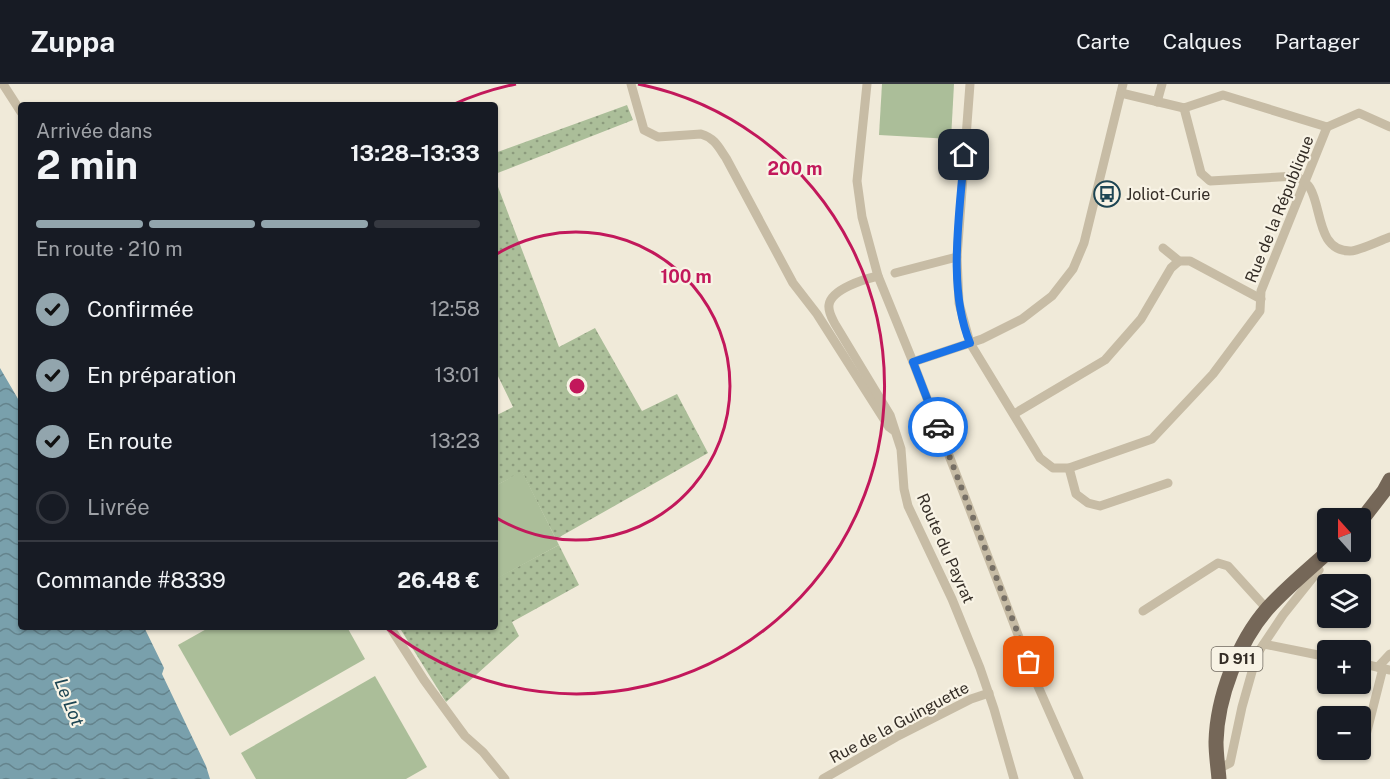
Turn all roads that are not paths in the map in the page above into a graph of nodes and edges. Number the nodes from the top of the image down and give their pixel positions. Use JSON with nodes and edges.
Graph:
{"nodes":[{"id":1,"x":3,"y":84,"type":"edge"},
{"id":2,"x":631,"y":84,"type":"edge"},
{"id":3,"x":867,"y":84,"type":"edge"},
{"id":4,"x":970,"y":84,"type":"edge"},
{"id":5,"x":1162,"y":84,"type":"edge"},
{"id":6,"x":1122,"y":89,"type":"edge"},
{"id":7,"x":1157,"y":102,"type":"junction"},
{"id":8,"x":18,"y":107,"type":"edge"},
{"id":9,"x":1184,"y":108,"type":"junction"},
{"id":10,"x":1327,"y":127,"type":"junction"},
{"id":11,"x":1390,"y":128,"type":"edge"},
{"id":12,"x":1305,"y":182,"type":"junction"},
{"id":13,"x":1390,"y":237,"type":"edge"},
{"id":14,"x":1163,"y":248,"type":"dead end"},
{"id":15,"x":957,"y":257,"type":"junction"},
{"id":16,"x":1179,"y":261,"type":"junction"},
{"id":17,"x":895,"y":273,"type":"dead end"},
{"id":18,"x":878,"y":276,"type":"junction"},
{"id":19,"x":1261,"y":299,"type":"junction"},
{"id":20,"x":970,"y":343,"type":"junction"},
{"id":21,"x":913,"y":362,"type":"junction"},
{"id":22,"x":1014,"y":414,"type":"junction"},
{"id":23,"x":894,"y":431,"type":"junction"},
{"id":24,"x":1069,"y":468,"type":"junction"},
{"id":25,"x":1168,"y":483,"type":"dead end"},
{"id":26,"x":1388,"y":489,"type":"edge"},
{"id":27,"x":1371,"y":509,"type":"edge"},
{"id":28,"x":1317,"y":562,"type":"edge"},
{"id":29,"x":1314,"y":565,"type":"junction"},
{"id":30,"x":1267,"y":609,"type":"junction"},
{"id":31,"x":1143,"y":611,"type":"dead end"},
{"id":32,"x":392,"y":630,"type":"edge"},
{"id":33,"x":1264,"y":644,"type":"junction"},
{"id":34,"x":1390,"y":654,"type":"edge"},
{"id":35,"x":1317,"y":655,"type":"edge"},
{"id":36,"x":1383,"y":668,"type":"edge"},
{"id":37,"x":989,"y":693,"type":"junction"},
{"id":38,"x":1371,"y":715,"type":"edge"},
{"id":39,"x":1219,"y":774,"type":"edge"},
{"id":40,"x":505,"y":779,"type":"edge"},
{"id":41,"x":823,"y":779,"type":"edge"},
{"id":42,"x":1014,"y":779,"type":"edge"},
{"id":43,"x":1079,"y":779,"type":"edge"}],
"edges":[{"from":1,"to":8,"type":"street"},
{"from":2,"to":23,"type":"street"},
{"from":3,"to":18,"type":"street"},
{"from":4,"to":15,"type":"street"},
{"from":5,"to":7,"type":"street"},
{"from":6,"to":7,"type":"street"},
{"from":6,"to":20,"type":"street"},
{"from":7,"to":9,"type":"street"},
{"from":9,"to":10,"type":"street"},
{"from":9,"to":12,"type":"street"},
{"from":10,"to":11,"type":"street"},
{"from":10,"to":12,"type":"street","name":"Rue de la République"},
{"from":12,"to":13,"type":"street"},
{"from":12,"to":19,"type":"street","name":"Rue de la République"},
{"from":14,"to":16,"type":"street"},
{"from":15,"to":17,"type":"street"},
{"from":15,"to":20,"type":"street"},
{"from":16,"to":19,"type":"street"},
{"from":16,"to":22,"type":"street"},
{"from":18,"to":21,"type":"street"},
{"from":18,"to":23,"type":"street","name":"Route du Payrat"},
{"from":19,"to":24,"type":"street","name":"Rue de la République"},
{"from":20,"to":21,"type":"street"},
{"from":20,"to":22,"type":"street"},
{"from":21,"to":43,"type":"street"},
{"from":22,"to":24,"type":"street"},
{"from":23,"to":37,"type":"street","name":"Route du Payrat"},
{"from":24,"to":25,"type":"street"},
{"from":26,"to":27,"type":"main road"},
{"from":28,"to":29,"type":"main road","number":"D 911"},
{"from":29,"to":30,"type":"main road","number":"D 911"},
{"from":29,"to":33,"type":"street"},
{"from":30,"to":31,"type":"street"},
{"from":30,"to":39,"type":"main road","number":"D 911"},
{"from":32,"to":40,"type":"street"},
{"from":33,"to":35,"type":"street"},
{"from":33,"to":39,"type":"street"},
{"from":34,"to":36,"type":"street"},
{"from":36,"to":38,"type":"street"},
{"from":37,"to":41,"type":"street","name":"Rue de la Guinguette"},
{"from":37,"to":42,"type":"street","name":"Route du Payrat"}]}
